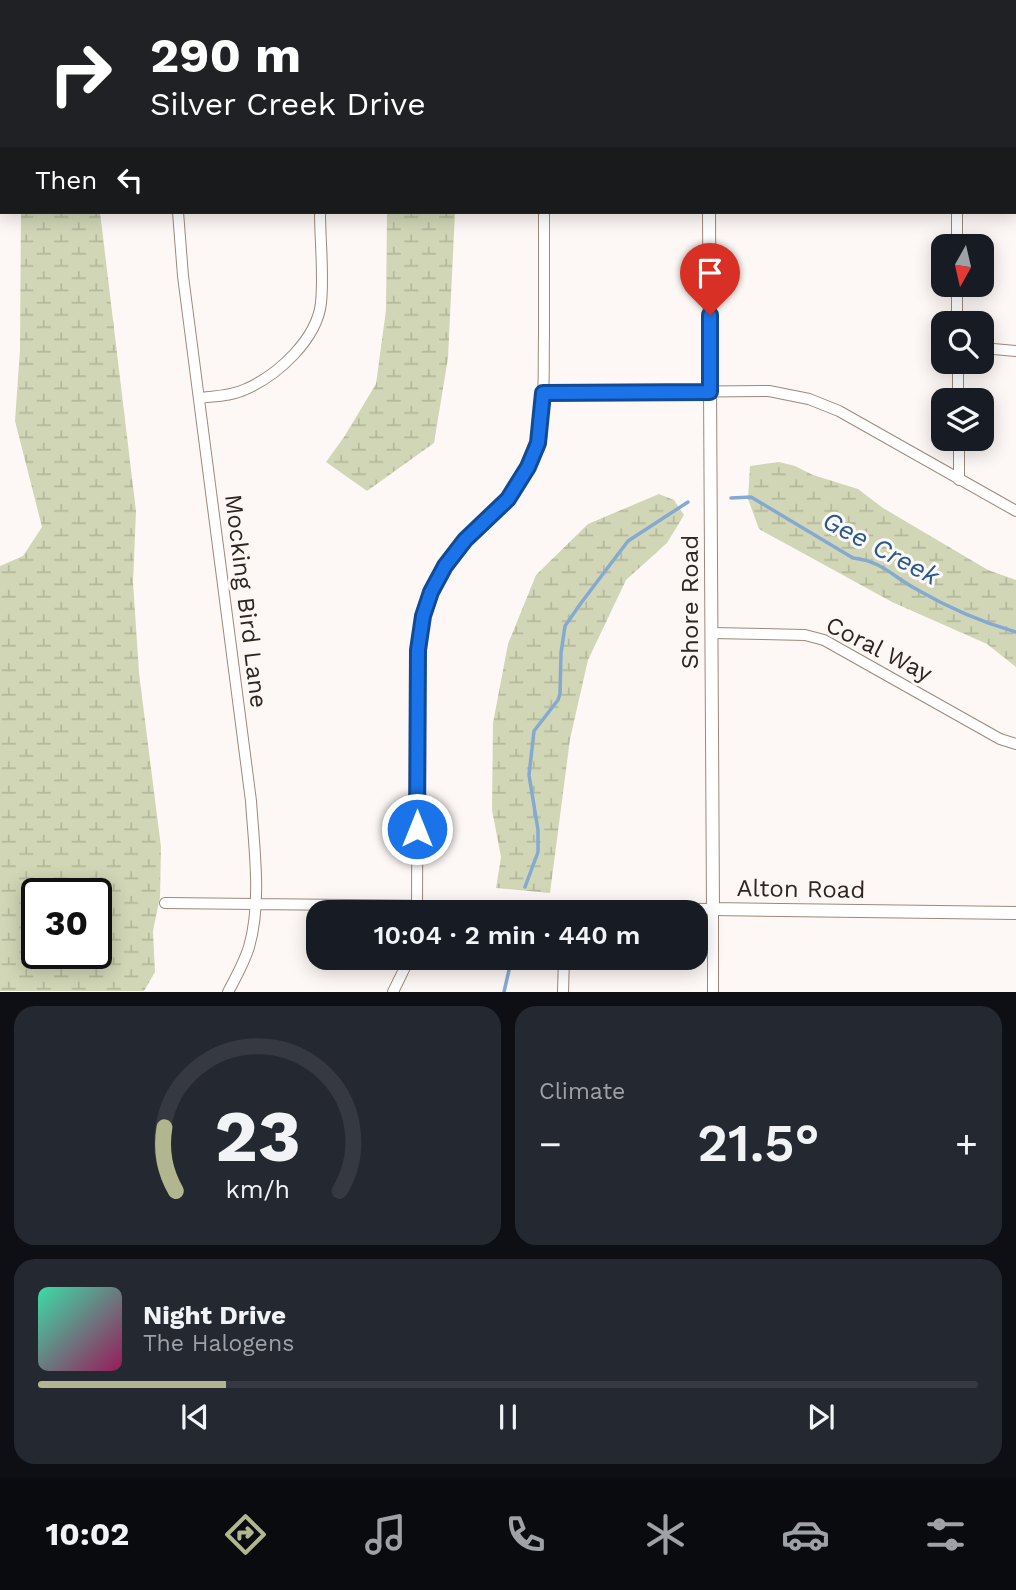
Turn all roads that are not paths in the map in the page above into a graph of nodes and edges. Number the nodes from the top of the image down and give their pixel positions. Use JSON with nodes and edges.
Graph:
{"nodes":[{"id":1,"x":178,"y":214,"type":"edge"},
{"id":2,"x":320,"y":214,"type":"edge"},
{"id":3,"x":544,"y":214,"type":"edge"},
{"id":4,"x":709,"y":214,"type":"edge"},
{"id":5,"x":957,"y":214,"type":"edge"},
{"id":6,"x":957,"y":234,"type":"edge"},
{"id":7,"x":994,"y":349,"type":"edge"},
{"id":8,"x":1016,"y":351,"type":"edge"},
{"id":9,"x":710,"y":392,"type":"junction"},
{"id":10,"x":543,"y":393,"type":"junction"},
{"id":11,"x":199,"y":398,"type":"junction"},
{"id":12,"x":958,"y":451,"type":"edge"},
{"id":13,"x":959,"y":480,"type":"junction"},
{"id":14,"x":1016,"y":511,"type":"edge"},
{"id":15,"x":712,"y":633,"type":"junction"},
{"id":16,"x":1016,"y":744,"type":"edge"},
{"id":17,"x":417,"y":900,"type":"edge"},
{"id":18,"x":165,"y":903,"type":"dead end"},
{"id":19,"x":255,"y":904,"type":"junction"},
{"id":20,"x":306,"y":906,"type":"edge"},
{"id":21,"x":708,"y":909,"type":"edge"},
{"id":22,"x":713,"y":909,"type":"junction"},
{"id":23,"x":1016,"y":913,"type":"edge"},
{"id":24,"x":404,"y":970,"type":"edge"},
{"id":25,"x":564,"y":970,"type":"edge"},
{"id":26,"x":228,"y":992,"type":"edge"},
{"id":27,"x":393,"y":992,"type":"edge"},
{"id":28,"x":563,"y":992,"type":"edge"},
{"id":29,"x":713,"y":992,"type":"edge"}],
"edges":[{"from":1,"to":11,"type":"street","name":"Mocking Bird Lane"},
{"from":2,"to":11,"type":"street"},
{"from":3,"to":10,"type":"street"},
{"from":4,"to":9,"type":"street","name":"Shore Road"},
{"from":5,"to":6,"type":"street"},
{"from":7,"to":8,"type":"street"},
{"from":9,"to":10,"type":"street"},
{"from":9,"to":13,"type":"street"},
{"from":9,"to":15,"type":"street","name":"Shore Road"},
{"from":10,"to":17,"type":"street"},
{"from":11,"to":19,"type":"street","name":"Mocking Bird Lane"},
{"from":12,"to":13,"type":"street"},
{"from":13,"to":14,"type":"street"},
{"from":15,"to":16,"type":"street","name":"Coral Way"},
{"from":15,"to":22,"type":"street","name":"Shore Road"},
{"from":18,"to":19,"type":"street","name":"Alton Road"},
{"from":19,"to":20,"type":"street","name":"Alton Road"},
{"from":19,"to":26,"type":"street","name":"Mocking Bird Lane"},
{"from":21,"to":22,"type":"street","name":"Alton Road"},
{"from":22,"to":23,"type":"street","name":"Alton Road"},
{"from":22,"to":29,"type":"street","name":"Shore Road"},
{"from":24,"to":27,"type":"street"},
{"from":25,"to":28,"type":"street"}]}
